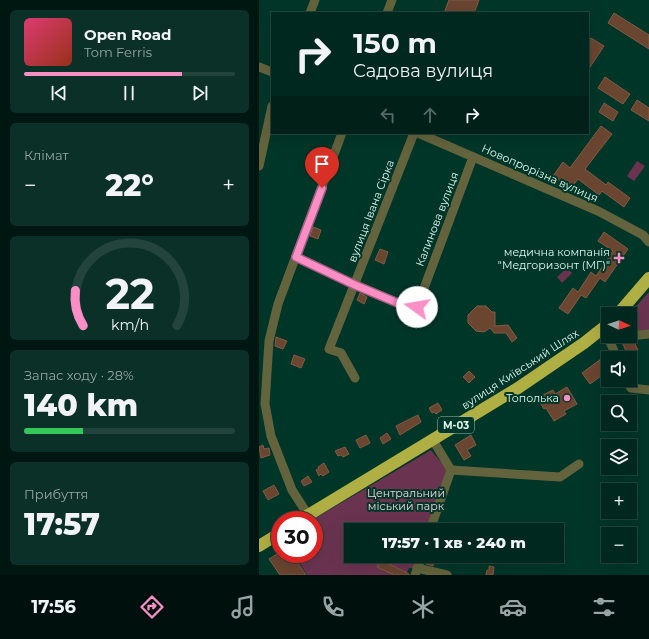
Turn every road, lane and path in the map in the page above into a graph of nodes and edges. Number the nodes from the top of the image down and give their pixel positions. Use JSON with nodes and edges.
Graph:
{"nodes":[{"id":1,"x":315,"y":0,"type":"edge"},
{"id":2,"x":392,"y":0,"type":"edge"},
{"id":3,"x":310,"y":12,"type":"edge"},
{"id":4,"x":387,"y":12,"type":"edge"},
{"id":5,"x":259,"y":67,"type":"edge"},
{"id":6,"x":271,"y":72,"type":"edge"},
{"id":7,"x":271,"y":111,"type":"edge"},
{"id":8,"x":342,"y":134,"type":"edge"},
{"id":9,"x":414,"y":134,"type":"edge"},
{"id":10,"x":420,"y":134,"type":"edge"},
{"id":11,"x":473,"y":157,"type":"junction"},
{"id":12,"x":259,"y":166,"type":"edge"},
{"id":13,"x":649,"y":242,"type":"edge"},
{"id":14,"x":296,"y":257,"type":"junction"},
{"id":15,"x":649,"y":278,"type":"edge"},
{"id":16,"x":355,"y":285,"type":"junction"},
{"id":17,"x":624,"y":307,"type":"edge"},
{"id":18,"x":601,"y":334,"type":"edge"},
{"id":19,"x":649,"y":334,"type":"edge"},
{"id":20,"x":637,"y":335,"type":"edge"},
{"id":21,"x":355,"y":378,"type":"dead end"},
{"id":22,"x":630,"y":387,"type":"edge"},
{"id":23,"x":649,"y":390,"type":"edge"},
{"id":24,"x":435,"y":438,"type":"junction"},
{"id":25,"x":579,"y":464,"type":"dead end"},
{"id":26,"x":451,"y":470,"type":"junction"},
{"id":27,"x":301,"y":511,"type":"edge"},
{"id":28,"x":315,"y":511,"type":"edge"},
{"id":29,"x":433,"y":523,"type":"edge"},
{"id":30,"x":271,"y":539,"type":"edge"},
{"id":31,"x":259,"y":546,"type":"edge"},
{"id":32,"x":416,"y":572,"type":"edge"},
{"id":33,"x":447,"y":575,"type":"edge"}],
"edges":[{"from":1,"to":3,"type":"street"},
{"from":2,"to":4,"type":"street"},
{"from":5,"to":6,"type":"street"},
{"from":7,"to":12,"type":"street"},
{"from":8,"to":14,"type":"street"},
{"from":9,"to":16,"type":"street","name":"вулиця Івана Сірка"},
{"from":10,"to":11,"type":"street","name":"Новопрорізна вулиця"},
{"from":11,"to":13,"type":"street","name":"Новопрорізна вулиця"},
{"from":11,"to":16,"type":"street","name":"Калинова вулиця"},
{"from":14,"to":16,"type":"street"},
{"from":14,"to":27,"type":"street"},
{"from":15,"to":17,"type":"highway"},
{"from":16,"to":21,"type":"street","name":"вулиця Івана Сірка"},
{"from":18,"to":24,"type":"highway","name":"вулиця Київський Шлях","number":"М-03"},
{"from":19,"to":20,"type":"street"},
{"from":22,"to":23,"type":"street"},
{"from":24,"to":26,"type":"street"},
{"from":24,"to":28,"type":"highway","name":"вулиця Київський Шлях","number":"М-03"},
{"from":25,"to":26,"type":"street"},
{"from":26,"to":29,"type":"street"},
{"from":30,"to":31,"type":"highway"},
{"from":32,"to":33,"type":"street"}]}
